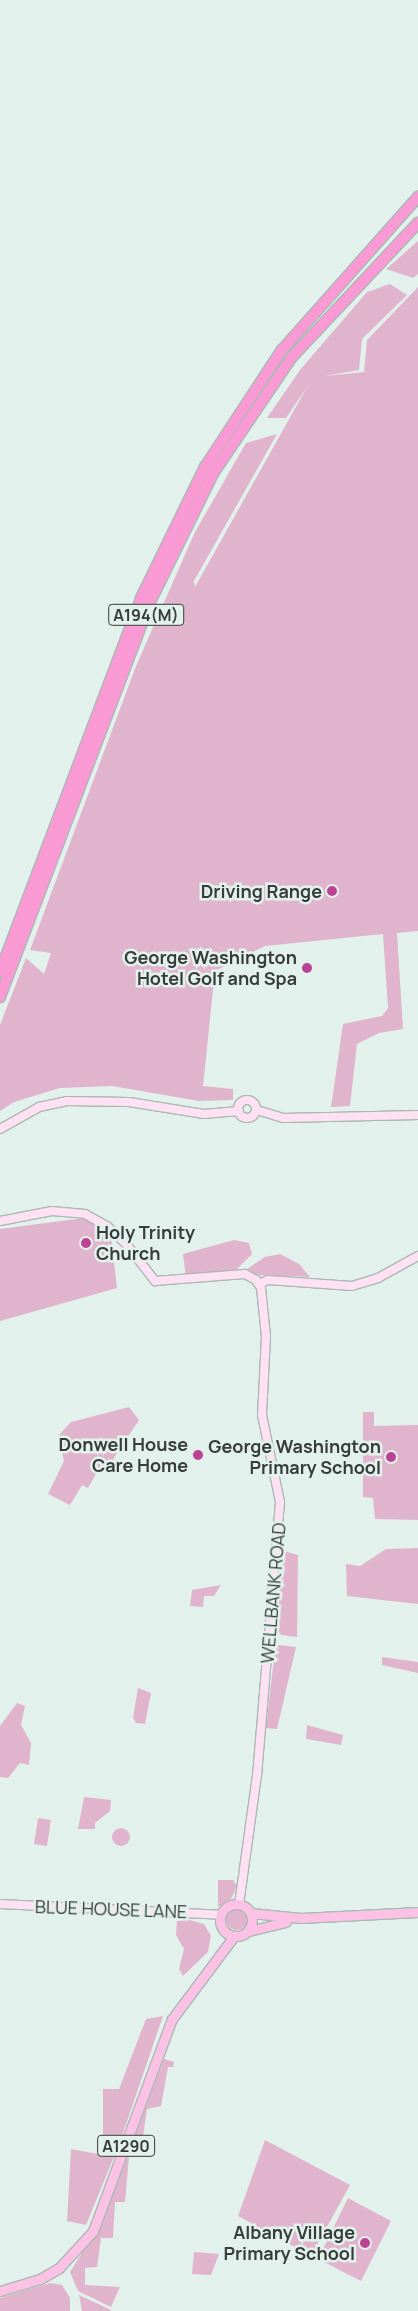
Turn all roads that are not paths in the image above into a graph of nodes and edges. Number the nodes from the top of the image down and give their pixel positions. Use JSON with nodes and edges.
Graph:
{"nodes":[{"id":1,"x":418,"y":197,"type":"edge"},
{"id":2,"x":418,"y":207,"type":"edge"},
{"id":3,"x":418,"y":223,"type":"edge"},
{"id":4,"x":418,"y":230,"type":"edge"},
{"id":5,"x":361,"y":262,"type":"junction"},
{"id":6,"x":366,"y":274,"type":"junction"},
{"id":7,"x":0,"y":972,"type":"edge"},
{"id":8,"x":0,"y":997,"type":"edge"},
{"id":9,"x":257,"y":1110,"type":"junction"},
{"id":10,"x":239,"y":1112,"type":"junction"},
{"id":11,"x":418,"y":1115,"type":"edge"},
{"id":12,"x":0,"y":1129,"type":"edge"},
{"id":13,"x":0,"y":1221,"type":"edge"},
{"id":14,"x":418,"y":1256,"type":"edge"},
{"id":15,"x":259,"y":1284,"type":"junction"},
{"id":16,"x":0,"y":1904,"type":"edge"},
{"id":17,"x":239,"y":1904,"type":"junction"},
{"id":18,"x":418,"y":1912,"type":"edge"},
{"id":19,"x":251,"y":1913,"type":"junction"},
{"id":20,"x":221,"y":1916,"type":"junction"},
{"id":21,"x":301,"y":1918,"type":"junction"},
{"id":22,"x":249,"y":1931,"type":"junction"},
{"id":23,"x":234,"y":1936,"type":"junction"},
{"id":24,"x":0,"y":2291,"type":"edge"}],
"edges":[{"from":1,"to":5,"type":"highway","number":"A194(M)"},
{"from":2,"to":5,"type":"highway","number":"A194(M)"},
{"from":3,"to":6,"type":"highway","number":"A194(M)"},
{"from":4,"to":6,"type":"highway","number":"A194(M)"},
{"from":5,"to":7,"type":"highway","number":"A194(M)"},
{"from":6,"to":8,"type":"highway","number":"A194(M)"},
{"from":9,"to":10,"type":"street"},
{"from":9,"to":10,"type":"street"},
{"from":9,"to":11,"type":"street"},
{"from":10,"to":12,"type":"street"},
{"from":13,"to":15,"type":"street"},
{"from":14,"to":15,"type":"street"},
{"from":15,"to":17,"type":"street","name":"WELLBANK ROAD"},
{"from":16,"to":20,"type":"street","name":"BLUE HOUSE LANE"},
{"from":17,"to":19,"type":"main road"},
{"from":17,"to":20,"type":"main road"},
{"from":18,"to":21,"type":"main road"},
{"from":19,"to":21,"type":"main road"},
{"from":19,"to":22,"type":"main road"},
{"from":20,"to":23,"type":"main road"},
{"from":21,"to":22,"type":"main road"},
{"from":22,"to":23,"type":"main road"},
{"from":23,"to":24,"type":"main road","number":"A1290"}]}
